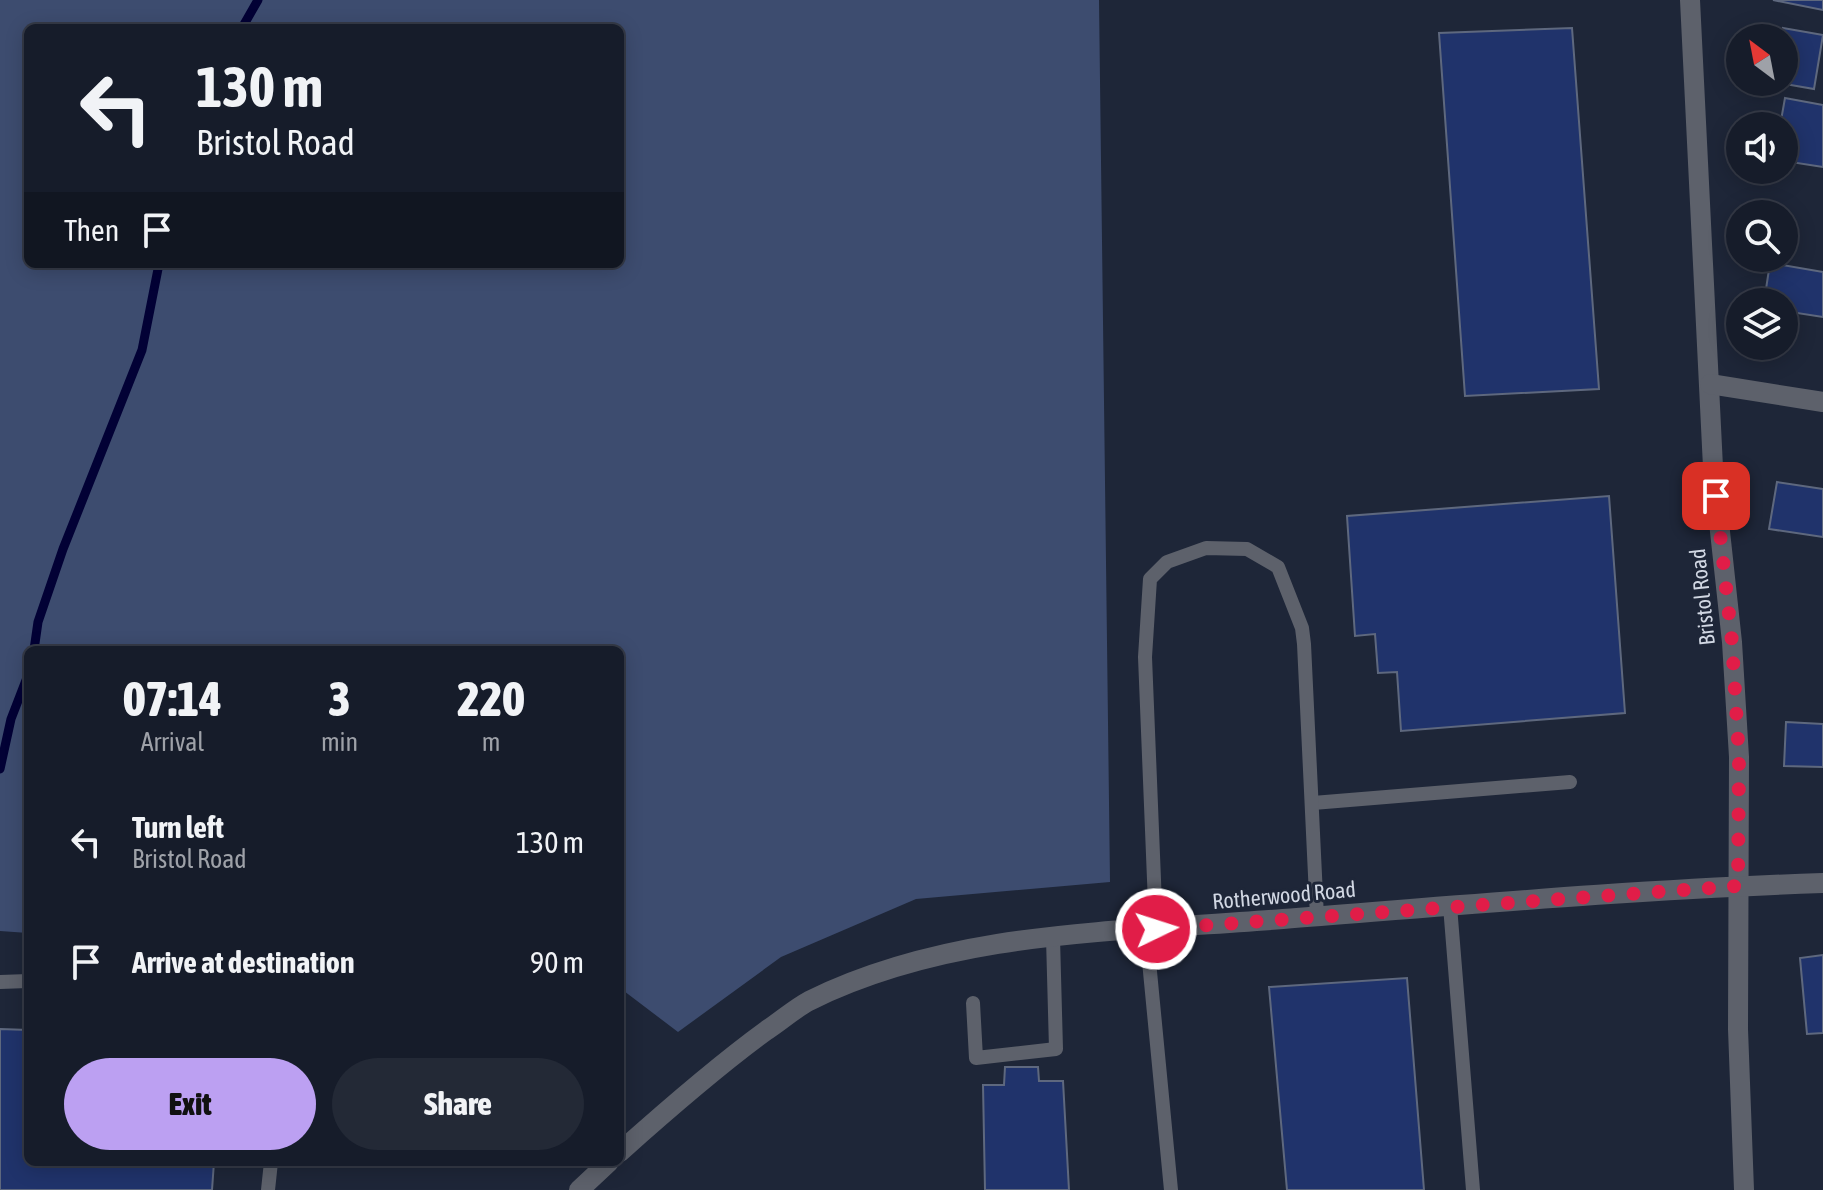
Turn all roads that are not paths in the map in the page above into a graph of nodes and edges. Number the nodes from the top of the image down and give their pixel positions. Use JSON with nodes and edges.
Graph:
{"nodes":[{"id":1,"x":1690,"y":0,"type":"edge"},
{"id":2,"x":1710,"y":384,"type":"junction"},
{"id":3,"x":1823,"y":402,"type":"edge"},
{"id":4,"x":1570,"y":782,"type":"dead end"},
{"id":5,"x":1313,"y":803,"type":"junction"},
{"id":6,"x":1823,"y":883,"type":"edge"},
{"id":7,"x":1738,"y":886,"type":"junction"},
{"id":8,"x":1450,"y":906,"type":"junction"},
{"id":9,"x":1317,"y":917,"type":"junction"},
{"id":10,"x":1151,"y":930,"type":"junction"},
{"id":11,"x":1053,"y":938,"type":"junction"},
{"id":12,"x":24,"y":981,"type":"edge"},
{"id":13,"x":0,"y":982,"type":"edge"},
{"id":14,"x":973,"y":1003,"type":"dead end"},
{"id":15,"x":624,"y":1149,"type":"edge"},
{"id":16,"x":271,"y":1166,"type":"edge"},
{"id":17,"x":605,"y":1166,"type":"edge"},
{"id":18,"x":268,"y":1190,"type":"edge"},
{"id":19,"x":579,"y":1190,"type":"edge"},
{"id":20,"x":1171,"y":1190,"type":"edge"},
{"id":21,"x":1473,"y":1190,"type":"edge"},
{"id":22,"x":1744,"y":1190,"type":"edge"}],
"edges":[{"from":1,"to":2,"type":"street","name":"Bristol Road"},
{"from":2,"to":3,"type":"street"},
{"from":2,"to":7,"type":"street","name":"Bristol Road"},
{"from":4,"to":5,"type":"lane"},
{"from":5,"to":9,"type":"lane"},
{"from":5,"to":10,"type":"lane"},
{"from":6,"to":7,"type":"street","name":"Rotherwood Road"},
{"from":7,"to":8,"type":"street","name":"Rotherwood Road"},
{"from":7,"to":22,"type":"street","name":"Bristol Road"},
{"from":8,"to":9,"type":"street","name":"Rotherwood Road"},
{"from":8,"to":21,"type":"lane"},
{"from":9,"to":10,"type":"street","name":"Rotherwood Road"},
{"from":10,"to":11,"type":"street","name":"Rotherwood Road"},
{"from":10,"to":20,"type":"lane"},
{"from":11,"to":14,"type":"lane"},
{"from":11,"to":15,"type":"street","name":"Rotherwood Road"},
{"from":12,"to":13,"type":"lane"},
{"from":16,"to":18,"type":"lane"},
{"from":17,"to":19,"type":"street"}]}
